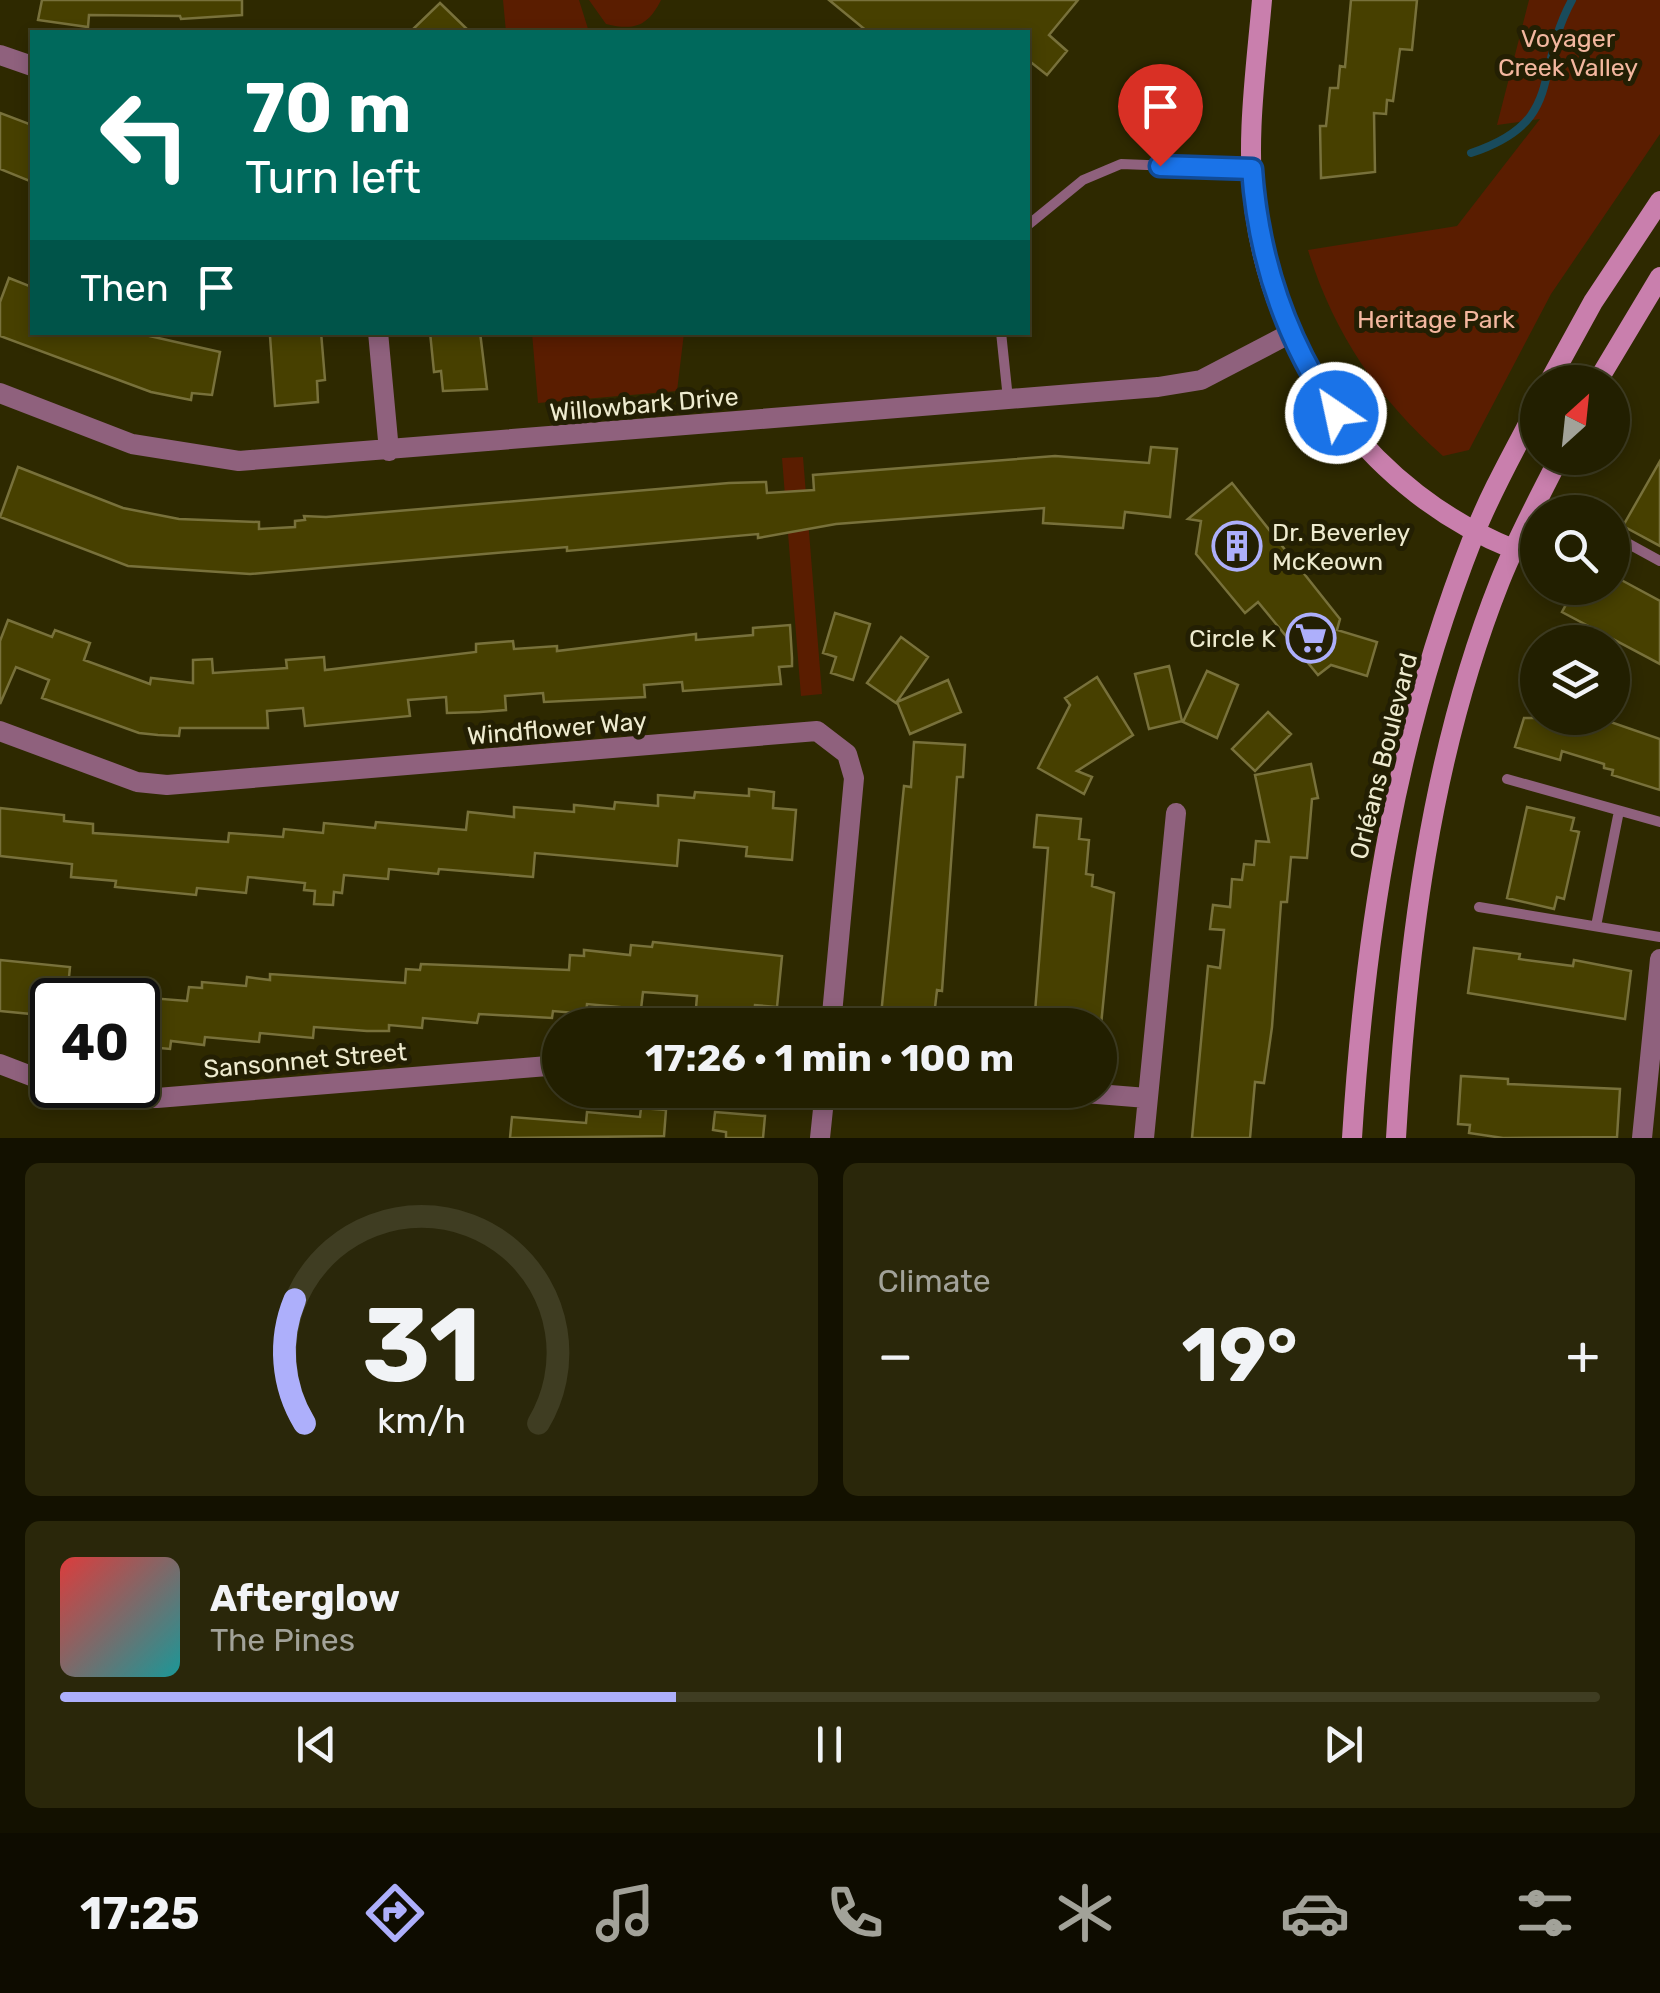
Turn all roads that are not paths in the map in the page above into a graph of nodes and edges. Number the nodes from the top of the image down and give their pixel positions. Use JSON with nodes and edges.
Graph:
{"nodes":[{"id":1,"x":1262,"y":0,"type":"edge"},
{"id":2,"x":0,"y":55,"type":"edge"},
{"id":3,"x":30,"y":65,"type":"edge"},
{"id":4,"x":1252,"y":169,"type":"junction"},
{"id":5,"x":1660,"y":201,"type":"edge"},
{"id":6,"x":1030,"y":223,"type":"edge"},
{"id":7,"x":1660,"y":277,"type":"edge"},
{"id":8,"x":1291,"y":332,"type":"junction"},
{"id":9,"x":378,"y":335,"type":"edge"},
{"id":10,"x":1001,"y":335,"type":"edge"},
{"id":11,"x":1558,"y":365,"type":"edge"},
{"id":12,"x":1607,"y":365,"type":"edge"},
{"id":13,"x":0,"y":393,"type":"edge"},
{"id":14,"x":1008,"y":399,"type":"junction"},
{"id":15,"x":1520,"y":441,"type":"edge"},
{"id":16,"x":389,"y":451,"type":"junction"},
{"id":17,"x":1550,"y":475,"type":"edge"},
{"id":18,"x":1474,"y":534,"type":"junction"},
{"id":19,"x":1630,"y":545,"type":"edge"},
{"id":20,"x":1513,"y":549,"type":"junction"},
{"id":21,"x":1660,"y":562,"type":"edge"},
{"id":22,"x":0,"y":731,"type":"edge"},
{"id":23,"x":1508,"y":779,"type":"dead end"},
{"id":24,"x":1619,"y":811,"type":"junction"},
{"id":25,"x":1176,"y":813,"type":"dead end"},
{"id":26,"x":1660,"y":822,"type":"edge"},
{"id":27,"x":1479,"y":907,"type":"dead end"},
{"id":28,"x":1596,"y":926,"type":"junction"},
{"id":29,"x":1660,"y":937,"type":"edge"},
{"id":30,"x":1660,"y":959,"type":"edge"},
{"id":31,"x":833,"y":1008,"type":"edge"},
{"id":32,"x":0,"y":1064,"type":"edge"},
{"id":33,"x":542,"y":1066,"type":"edge"},
{"id":34,"x":30,"y":1076,"type":"edge"},
{"id":35,"x":1117,"y":1096,"type":"edge"},
{"id":36,"x":160,"y":1098,"type":"edge"},
{"id":37,"x":1147,"y":1098,"type":"junction"},
{"id":38,"x":823,"y":1108,"type":"edge"},
{"id":39,"x":820,"y":1138,"type":"edge"},
{"id":40,"x":1144,"y":1138,"type":"edge"},
{"id":41,"x":1352,"y":1138,"type":"edge"},
{"id":42,"x":1396,"y":1138,"type":"edge"},
{"id":43,"x":1642,"y":1138,"type":"edge"}],
"edges":[{"from":1,"to":4,"type":"main road"},
{"from":2,"to":3,"type":"street"},
{"from":4,"to":6,"type":"lane"},
{"from":4,"to":8,"type":"main road"},
{"from":5,"to":11,"type":"main road"},
{"from":7,"to":12,"type":"main road"},
{"from":8,"to":14,"type":"street","name":"Willowbark Drive"},
{"from":8,"to":18,"type":"main road"},
{"from":9,"to":16,"type":"street"},
{"from":10,"to":14,"type":"lane"},
{"from":13,"to":16,"type":"street","name":"Willowbark Drive"},
{"from":14,"to":16,"type":"street","name":"Willowbark Drive"},
{"from":15,"to":18,"type":"main road","name":"Orléans Boulevard"},
{"from":17,"to":20,"type":"main road"},
{"from":18,"to":20,"type":"main road"},
{"from":18,"to":41,"type":"main road","name":"Orléans Boulevard"},
{"from":19,"to":21,"type":"lane"},
{"from":20,"to":42,"type":"main road"},
{"from":22,"to":31,"type":"street","name":"Windflower Way"},
{"from":23,"to":24,"type":"lane"},
{"from":24,"to":26,"type":"lane"},
{"from":24,"to":28,"type":"lane"},
{"from":25,"to":37,"type":"street"},
{"from":27,"to":28,"type":"lane"},
{"from":28,"to":29,"type":"lane"},
{"from":30,"to":43,"type":"street"},
{"from":32,"to":34,"type":"street","name":"Sansonnet Street"},
{"from":33,"to":36,"type":"street","name":"Sansonnet Street"},
{"from":35,"to":37,"type":"street"},
{"from":37,"to":40,"type":"street"},
{"from":38,"to":39,"type":"street"}]}
